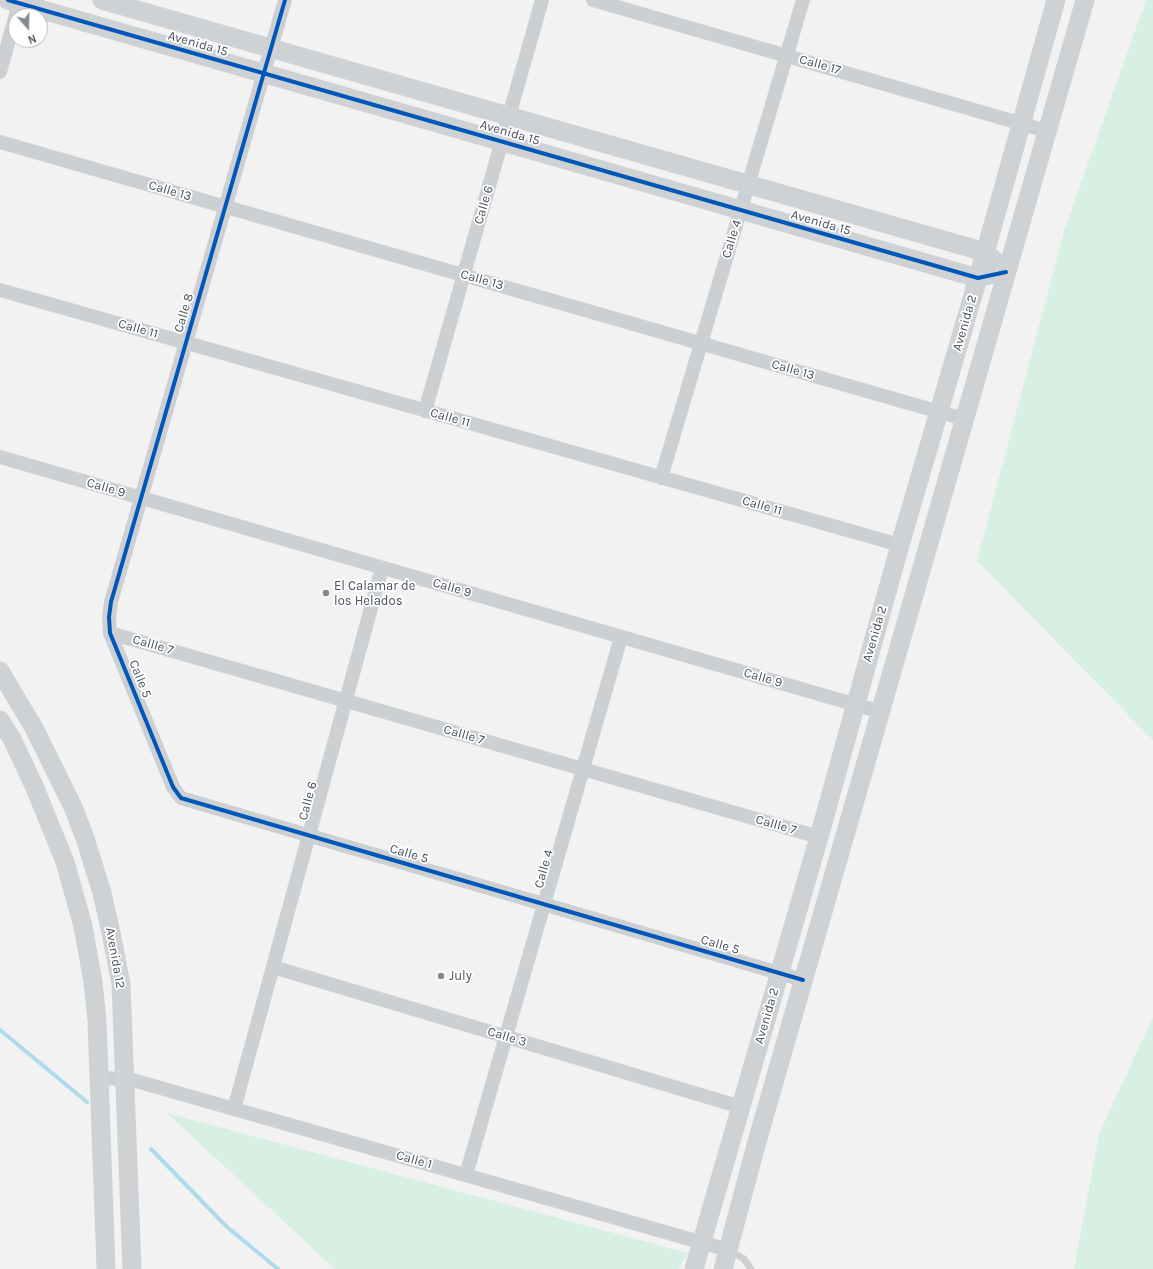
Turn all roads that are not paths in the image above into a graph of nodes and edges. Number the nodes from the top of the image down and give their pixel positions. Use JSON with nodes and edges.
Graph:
{"nodes":[{"id":1,"x":102,"y":0,"type":"edge"},
{"id":2,"x":285,"y":0,"type":"edge"},
{"id":3,"x":542,"y":0,"type":"edge"},
{"id":4,"x":593,"y":0,"type":"edge"},
{"id":5,"x":803,"y":0,"type":"edge"},
{"id":6,"x":1056,"y":0,"type":"edge"},
{"id":7,"x":1085,"y":0,"type":"edge"},
{"id":8,"x":16,"y":1,"type":"edge"},
{"id":9,"x":271,"y":48,"type":"junction"},
{"id":10,"x":787,"y":56,"type":"junction"},
{"id":11,"x":0,"y":72,"type":"edge"},
{"id":12,"x":264,"y":73,"type":"junction"},
{"id":13,"x":509,"y":116,"type":"junction"},
{"id":14,"x":1021,"y":123,"type":"junction"},
{"id":15,"x":1047,"y":131,"type":"junction"},
{"id":16,"x":0,"y":142,"type":"edge"},
{"id":17,"x":502,"y":142,"type":"junction"},
{"id":18,"x":749,"y":184,"type":"junction"},
{"id":19,"x":225,"y":207,"type":"junction"},
{"id":20,"x":741,"y":210,"type":"junction"},
{"id":21,"x":985,"y":252,"type":"junction"},
{"id":22,"x":1006,"y":272,"type":"junction"},
{"id":23,"x":464,"y":275,"type":"junction"},
{"id":24,"x":978,"y":278,"type":"junction"},
{"id":25,"x":0,"y":290,"type":"edge"},
{"id":26,"x":186,"y":343,"type":"junction"},
{"id":27,"x":701,"y":343,"type":"junction"},
{"id":28,"x":425,"y":410,"type":"junction"},
{"id":29,"x":939,"y":412,"type":"junction"},
{"id":30,"x":964,"y":419,"type":"junction"},
{"id":31,"x":0,"y":457,"type":"edge"},
{"id":32,"x":662,"y":478,"type":"junction"},
{"id":33,"x":141,"y":498,"type":"junction"},
{"id":34,"x":900,"y":545,"type":"junction"},
{"id":35,"x":382,"y":568,"type":"junction"},
{"id":36,"x":110,"y":633,"type":"junction"},
{"id":37,"x":621,"y":637,"type":"junction"},
{"id":38,"x":0,"y":670,"type":"edge"},
{"id":39,"x":346,"y":701,"type":"junction"},
{"id":40,"x":855,"y":705,"type":"junction"},
{"id":41,"x":881,"y":712,"type":"junction"},
{"id":42,"x":0,"y":720,"type":"edge"},
{"id":43,"x":583,"y":770,"type":"junction"},
{"id":44,"x":309,"y":835,"type":"junction"},
{"id":45,"x":819,"y":838,"type":"junction"},
{"id":46,"x":544,"y":904,"type":"junction"},
{"id":47,"x":273,"y":967,"type":"junction"},
{"id":48,"x":779,"y":973,"type":"junction"},
{"id":49,"x":803,"y":980,"type":"junction"},
{"id":50,"x":506,"y":1037,"type":"junction"},
{"id":51,"x":99,"y":1078,"type":"junction"},
{"id":52,"x":125,"y":1078,"type":"junction"},
{"id":53,"x":741,"y":1107,"type":"junction"},
{"id":54,"x":234,"y":1108,"type":"junction"},
{"id":55,"x":466,"y":1175,"type":"junction"},
{"id":56,"x":702,"y":1242,"type":"junction"},
{"id":57,"x":728,"y":1250,"type":"junction"},
{"id":58,"x":106,"y":1269,"type":"edge"},
{"id":59,"x":132,"y":1269,"type":"edge"},
{"id":60,"x":694,"y":1269,"type":"edge"},
{"id":61,"x":723,"y":1269,"type":"edge"},
{"id":62,"x":751,"y":1269,"type":"edge"}],
"edges":[{"from":1,"to":9,"type":"main road","name":"Avenida 15"},
{"from":2,"to":9,"type":"street","name":"Calle 8"},
{"from":3,"to":13,"type":"street","name":"Calle 6"},
{"from":4,"to":10,"type":"street","name":"Calle 17"},
{"from":5,"to":10,"type":"street","name":"Calle 4"},
{"from":6,"to":14,"type":"main road","name":"Avenida 2"},
{"from":7,"to":15,"type":"main road","name":"Avenida 2"},
{"from":8,"to":11,"type":"street"},
{"from":8,"to":12,"type":"main road","name":"Avenida 15"},
{"from":9,"to":12,"type":"street","name":"Calle 8"},
{"from":9,"to":13,"type":"main road","name":"Avenida 15"},
{"from":10,"to":14,"type":"street","name":"Calle 17"},
{"from":10,"to":18,"type":"street","name":"Calle 4"},
{"from":12,"to":17,"type":"main road","name":"Avenida 15"},
{"from":12,"to":19,"type":"street","name":"Calle 8"},
{"from":13,"to":17,"type":"street","name":"Calle 6"},
{"from":13,"to":18,"type":"main road","name":"Avenida 15"},
{"from":14,"to":15,"type":"street","name":"Calle 17"},
{"from":14,"to":21,"type":"main road","name":"Avenida 2"},
{"from":15,"to":22,"type":"main road","name":"Avenida 2"},
{"from":16,"to":19,"type":"street","name":"Calle 13"},
{"from":17,"to":20,"type":"main road","name":"Avenida 15"},
{"from":17,"to":23,"type":"street","name":"Calle 6"},
{"from":18,"to":20,"type":"street","name":"Calle 4"},
{"from":18,"to":21,"type":"main road","name":"Avenida 15"},
{"from":19,"to":23,"type":"street","name":"Calle 13"},
{"from":19,"to":26,"type":"street","name":"Calle 8"},
{"from":20,"to":24,"type":"main road","name":"Avenida 15"},
{"from":20,"to":27,"type":"street","name":"Calle 4"},
{"from":21,"to":22,"type":"main road","name":"Avenida 15"},
{"from":21,"to":24,"type":"main road","name":"Avenida 2"},
{"from":22,"to":24,"type":"main road","name":"Avenida 15"},
{"from":22,"to":30,"type":"main road","name":"Avenida 2"},
{"from":23,"to":27,"type":"street","name":"Calle 13"},
{"from":23,"to":28,"type":"street","name":"Calle 6"},
{"from":24,"to":29,"type":"main road","name":"Avenida 2"},
{"from":25,"to":26,"type":"street","name":"Calle 11"},
{"from":26,"to":28,"type":"street","name":"Calle 11"},
{"from":26,"to":33,"type":"street","name":"Calle 8"},
{"from":27,"to":29,"type":"street","name":"Calle 13"},
{"from":27,"to":32,"type":"street","name":"Calle 4"},
{"from":28,"to":32,"type":"street","name":"Calle 11"},
{"from":29,"to":30,"type":"street","name":"Calle 13"},
{"from":29,"to":34,"type":"main road","name":"Avenida 2"},
{"from":30,"to":41,"type":"main road","name":"Avenida 2"},
{"from":31,"to":33,"type":"street","name":"Calle 9"},
{"from":32,"to":34,"type":"street","name":"Calle 11"},
{"from":33,"to":35,"type":"street","name":"Calle 9"},
{"from":33,"to":36,"type":"street","name":"Calle 8"},
{"from":34,"to":40,"type":"main road","name":"Avenida 2"},
{"from":35,"to":37,"type":"street","name":"Calle 9"},
{"from":35,"to":39,"type":"street","name":"Calle 6"},
{"from":36,"to":39,"type":"street","name":"Callle 7"},
{"from":36,"to":44,"type":"street","name":"Calle 5"},
{"from":37,"to":40,"type":"street","name":"Calle 9"},
{"from":37,"to":43,"type":"street","name":"Calle 4"},
{"from":38,"to":52,"type":"main road","name":"Avenida 12"},
{"from":39,"to":43,"type":"street","name":"Callle 7"},
{"from":39,"to":44,"type":"street","name":"Calle 6"},
{"from":40,"to":41,"type":"street","name":"Calle 9"},
{"from":40,"to":45,"type":"main road","name":"Avenida 2"},
{"from":41,"to":49,"type":"main road","name":"Avenida 2"},
{"from":42,"to":51,"type":"main road","name":"Avenida 12"},
{"from":43,"to":45,"type":"street","name":"Callle 7"},
{"from":43,"to":46,"type":"street","name":"Calle 4"},
{"from":44,"to":46,"type":"street","name":"Calle 5"},
{"from":44,"to":47,"type":"street","name":"Calle 6"},
{"from":45,"to":48,"type":"main road","name":"Avenida 2"},
{"from":46,"to":48,"type":"street","name":"Calle 5"},
{"from":46,"to":50,"type":"street","name":"Calle 4"},
{"from":47,"to":50,"type":"street","name":"Calle 3"},
{"from":47,"to":54,"type":"street","name":"Calle 6"},
{"from":48,"to":49,"type":"street","name":"Calle 5"},
{"from":48,"to":53,"type":"main road","name":"Avenida 2"},
{"from":49,"to":57,"type":"main road","name":"Avenida 2"},
{"from":50,"to":53,"type":"street","name":"Calle 3"},
{"from":50,"to":55,"type":"street","name":"Calle 4"},
{"from":51,"to":52,"type":"street","name":"Calle 1"},
{"from":51,"to":58,"type":"main road","name":"Avenida 12"},
{"from":52,"to":54,"type":"street","name":"Calle 1"},
{"from":52,"to":59,"type":"main road","name":"Avenida 12"},
{"from":53,"to":56,"type":"main road","name":"Avenida 2"},
{"from":54,"to":55,"type":"street","name":"Calle 1"},
{"from":55,"to":56,"type":"street","name":"Calle 1"},
{"from":56,"to":57,"type":"street","name":"Calle 1"},
{"from":56,"to":60,"type":"main road","name":"Avenida 2"},
{"from":57,"to":61,"type":"main road","name":"Avenida 2"},
{"from":57,"to":62,"type":"lane"}]}
